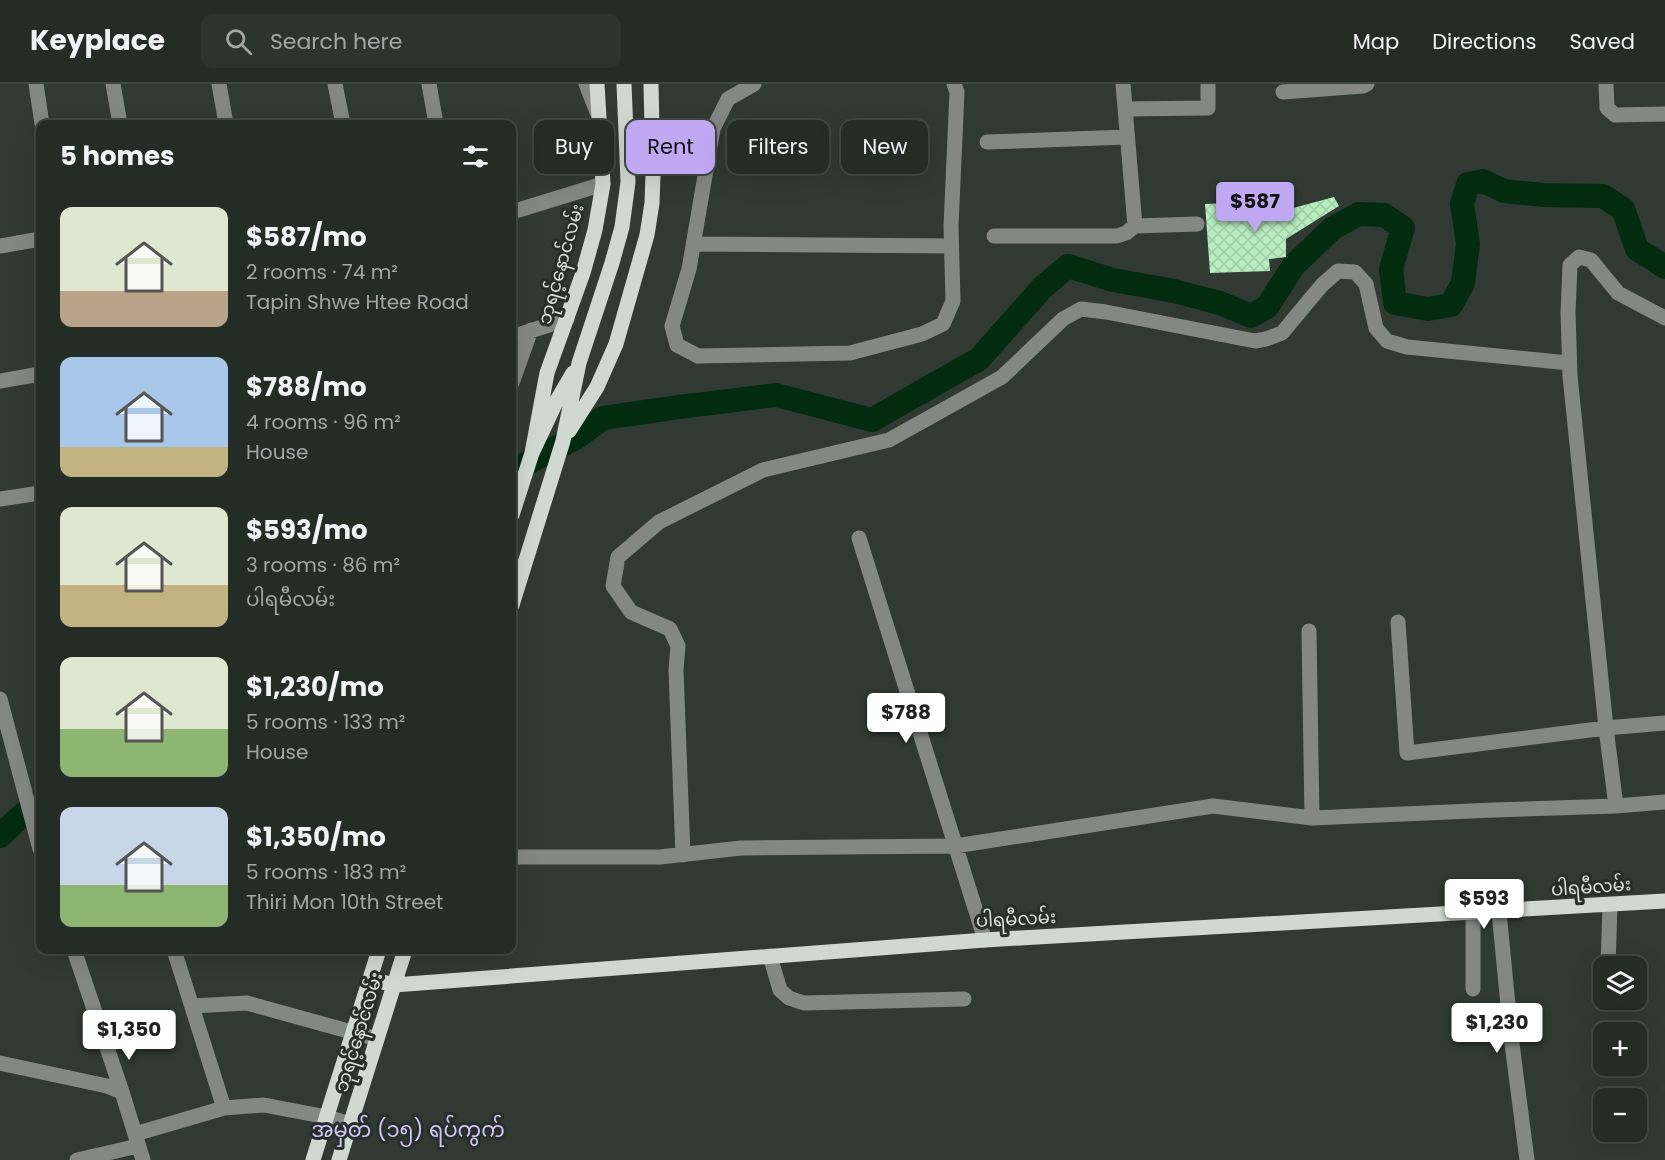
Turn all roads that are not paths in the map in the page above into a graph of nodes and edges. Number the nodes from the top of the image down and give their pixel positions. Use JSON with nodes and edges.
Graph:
{"nodes":[{"id":1,"x":36,"y":84,"type":"edge"},
{"id":2,"x":113,"y":84,"type":"edge"},
{"id":3,"x":219,"y":84,"type":"edge"},
{"id":4,"x":335,"y":84,"type":"edge"},
{"id":5,"x":429,"y":84,"type":"edge"},
{"id":6,"x":586,"y":84,"type":"edge"},
{"id":7,"x":597,"y":84,"type":"edge"},
{"id":8,"x":624,"y":84,"type":"edge"},
{"id":9,"x":651,"y":84,"type":"edge"},
{"id":10,"x":753,"y":84,"type":"edge"},
{"id":11,"x":954,"y":84,"type":"edge"},
{"id":12,"x":1123,"y":84,"type":"edge"},
{"id":13,"x":1208,"y":84,"type":"edge"},
{"id":14,"x":1367,"y":84,"type":"edge"},
{"id":15,"x":1606,"y":84,"type":"edge"},
{"id":16,"x":1283,"y":92,"type":"dead end"},
{"id":17,"x":1125,"y":109,"type":"junction"},
{"id":18,"x":1665,"y":114,"type":"edge"},
{"id":19,"x":599,"y":117,"type":"junction"},
{"id":20,"x":41,"y":120,"type":"edge"},
{"id":21,"x":119,"y":120,"type":"edge"},
{"id":22,"x":225,"y":120,"type":"edge"},
{"id":23,"x":342,"y":120,"type":"edge"},
{"id":24,"x":435,"y":120,"type":"edge"},
{"id":25,"x":1127,"y":137,"type":"junction"},
{"id":26,"x":987,"y":142,"type":"dead end"},
{"id":27,"x":603,"y":184,"type":"junction"},
{"id":28,"x":516,"y":211,"type":"edge"},
{"id":29,"x":1197,"y":224,"type":"dead end"},
{"id":30,"x":1135,"y":226,"type":"junction"},
{"id":31,"x":994,"y":236,"type":"dead end"},
{"id":32,"x":36,"y":240,"type":"edge"},
{"id":33,"x":694,"y":244,"type":"junction"},
{"id":34,"x":0,"y":246,"type":"edge"},
{"id":35,"x":951,"y":246,"type":"junction"},
{"id":36,"x":1665,"y":318,"type":"edge"},
{"id":37,"x":567,"y":319,"type":"junction"},
{"id":38,"x":531,"y":330,"type":"junction"},
{"id":39,"x":516,"y":336,"type":"edge"},
{"id":40,"x":579,"y":363,"type":"junction"},
{"id":41,"x":1569,"y":363,"type":"junction"},
{"id":42,"x":516,"y":372,"type":"edge"},
{"id":43,"x":36,"y":375,"type":"edge"},
{"id":44,"x":0,"y":381,"type":"edge"},
{"id":45,"x":563,"y":441,"type":"junction"},
{"id":46,"x":532,"y":453,"type":"junction"},
{"id":47,"x":36,"y":494,"type":"edge"},
{"id":48,"x":0,"y":499,"type":"edge"},
{"id":49,"x":516,"y":503,"type":"edge"},
{"id":50,"x":859,"y":538,"type":"dead end"},
{"id":51,"x":516,"y":591,"type":"edge"},
{"id":52,"x":1398,"y":622,"type":"dead end"},
{"id":53,"x":1309,"y":631,"type":"dead end"},
{"id":54,"x":0,"y":699,"type":"edge"},
{"id":55,"x":1665,"y":723,"type":"edge"},
{"id":56,"x":1606,"y":728,"type":"junction"},
{"id":57,"x":1665,"y":802,"type":"edge"},
{"id":58,"x":1616,"y":806,"type":"junction"},
{"id":59,"x":1312,"y":818,"type":"junction"},
{"id":60,"x":36,"y":833,"type":"edge"},
{"id":61,"x":956,"y":846,"type":"junction"},
{"id":62,"x":683,"y":855,"type":"junction"},
{"id":63,"x":516,"y":857,"type":"edge"},
{"id":64,"x":1665,"y":901,"type":"edge"},
{"id":65,"x":1610,"y":905,"type":"junction"},
{"id":66,"x":1499,"y":912,"type":"junction"},
{"id":67,"x":1473,"y":913,"type":"junction"},
{"id":68,"x":985,"y":940,"type":"junction"},
{"id":69,"x":75,"y":954,"type":"edge"},
{"id":70,"x":175,"y":954,"type":"edge"},
{"id":71,"x":378,"y":954,"type":"edge"},
{"id":72,"x":404,"y":954,"type":"edge"},
{"id":73,"x":770,"y":956,"type":"junction"},
{"id":74,"x":1608,"y":956,"type":"edge"},
{"id":75,"x":370,"y":979,"type":"junction"},
{"id":76,"x":394,"y":985,"type":"junction"},
{"id":77,"x":1473,"y":989,"type":"dead end"},
{"id":78,"x":964,"y":999,"type":"dead end"},
{"id":79,"x":192,"y":1006,"type":"junction"},
{"id":80,"x":353,"y":1033,"type":"junction"},
{"id":81,"x":377,"y":1039,"type":"junction"},
{"id":82,"x":0,"y":1063,"type":"edge"},
{"id":83,"x":122,"y":1092,"type":"junction"},
{"id":84,"x":224,"y":1108,"type":"junction"},
{"id":85,"x":327,"y":1117,"type":"junction"},
{"id":86,"x":350,"y":1124,"type":"junction"},
{"id":87,"x":139,"y":1147,"type":"edge"},
{"id":88,"x":77,"y":1160,"type":"edge"},
{"id":89,"x":313,"y":1160,"type":"edge"},
{"id":90,"x":339,"y":1160,"type":"edge"},
{"id":91,"x":1527,"y":1160,"type":"edge"}],
"edges":[{"from":1,"to":20,"type":"street"},
{"from":2,"to":21,"type":"street"},
{"from":3,"to":22,"type":"street"},
{"from":4,"to":23,"type":"street"},
{"from":5,"to":24,"type":"street"},
{"from":6,"to":19,"type":"street"},
{"from":7,"to":19,"type":"main road","name":"ဘုရင့်နောင်လမ်း"},
{"from":8,"to":40,"type":"main road","name":"ဘုရင့်နောင်လမ်း"},
{"from":9,"to":45,"type":"main road","name":"ဘုရင့်နောင်လမ်း"},
{"from":10,"to":33,"type":"street"},
{"from":11,"to":35,"type":"street"},
{"from":12,"to":17,"type":"street"},
{"from":13,"to":17,"type":"street"},
{"from":14,"to":16,"type":"street"},
{"from":15,"to":18,"type":"street"},
{"from":17,"to":25,"type":"street"},
{"from":19,"to":27,"type":"main road","name":"ဘုရင့်နောင်လမ်း"},
{"from":25,"to":26,"type":"street"},
{"from":25,"to":30,"type":"street"},
{"from":27,"to":28,"type":"street"},
{"from":27,"to":37,"type":"main road","name":"ဘုရင့်နောင်လမ်း"},
{"from":29,"to":30,"type":"street"},
{"from":30,"to":31,"type":"street"},
{"from":32,"to":34,"type":"street"},
{"from":33,"to":35,"type":"street"},
{"from":33,"to":35,"type":"street"},
{"from":36,"to":41,"type":"street"},
{"from":37,"to":38,"type":"street"},
{"from":37,"to":46,"type":"main road","name":"ဘုရင့်နောင်လမ်း"},
{"from":38,"to":39,"type":"street"},
{"from":38,"to":42,"type":"street"},
{"from":40,"to":45,"type":"main road","name":"ဘုရင့်နောင်လမ်း"},
{"from":40,"to":46,"type":"main road","name":"ဘုရင့်နောင်လမ်း"},
{"from":41,"to":56,"type":"street"},
{"from":41,"to":62,"type":"street"},
{"from":43,"to":44,"type":"street"},
{"from":45,"to":51,"type":"main road","name":"ဘုရင့်နောင်လမ်း"},
{"from":46,"to":49,"type":"main road","name":"ဘုရင့်နောင်လမ်း"},
{"from":47,"to":48,"type":"street"},
{"from":50,"to":61,"type":"street"},
{"from":52,"to":56,"type":"street"},
{"from":53,"to":59,"type":"street"},
{"from":54,"to":60,"type":"street"},
{"from":55,"to":56,"type":"street"},
{"from":56,"to":58,"type":"street"},
{"from":57,"to":58,"type":"street"},
{"from":58,"to":59,"type":"street"},
{"from":59,"to":61,"type":"street"},
{"from":61,"to":62,"type":"street"},
{"from":61,"to":68,"type":"street"},
{"from":62,"to":63,"type":"street"},
{"from":64,"to":65,"type":"main road","name":"ပါရမီလမ်း"},
{"from":65,"to":66,"type":"main road","name":"ပါရမီလမ်း"},
{"from":65,"to":74,"type":"street"},
{"from":66,"to":67,"type":"main road","name":"ပါရမီလမ်း"},
{"from":66,"to":91,"type":"street"},
{"from":67,"to":68,"type":"main road","name":"ပါရမီလမ်း"},
{"from":67,"to":77,"type":"street"},
{"from":68,"to":73,"type":"main road","name":"ပါရမီလမ်း"},
{"from":69,"to":83,"type":"street"},
{"from":70,"to":79,"type":"street"},
{"from":71,"to":75,"type":"main road","name":"ဘုရင့်နောင်လမ်း"},
{"from":72,"to":76,"type":"main road","name":"ဘုရင့်နောင်လမ်း"},
{"from":73,"to":76,"type":"main road","name":"ပါရမီလမ်း"},
{"from":73,"to":78,"type":"street"},
{"from":75,"to":76,"type":"main road","name":"ပါရမီလမ်း"},
{"from":75,"to":80,"type":"main road","name":"ဘုရင့်နောင်လမ်း"},
{"from":76,"to":81,"type":"main road","name":"ဘုရင့်နောင်လမ်း"},
{"from":79,"to":80,"type":"street"},
{"from":79,"to":84,"type":"street"},
{"from":80,"to":81,"type":"street"},
{"from":80,"to":85,"type":"main road","name":"ဘုရင့်နောင်လမ်း"},
{"from":81,"to":86,"type":"main road","name":"ဘုရင့်နောင်လမ်း"},
{"from":82,"to":83,"type":"street"},
{"from":83,"to":87,"type":"street"},
{"from":84,"to":85,"type":"street"},
{"from":84,"to":87,"type":"street"},
{"from":85,"to":86,"type":"street"},
{"from":85,"to":89,"type":"main road","name":"ဘုရင့်နောင်လမ်း"},
{"from":86,"to":90,"type":"main road","name":"ဘုရင့်နောင်လမ်း"},
{"from":87,"to":88,"type":"street"}]}
